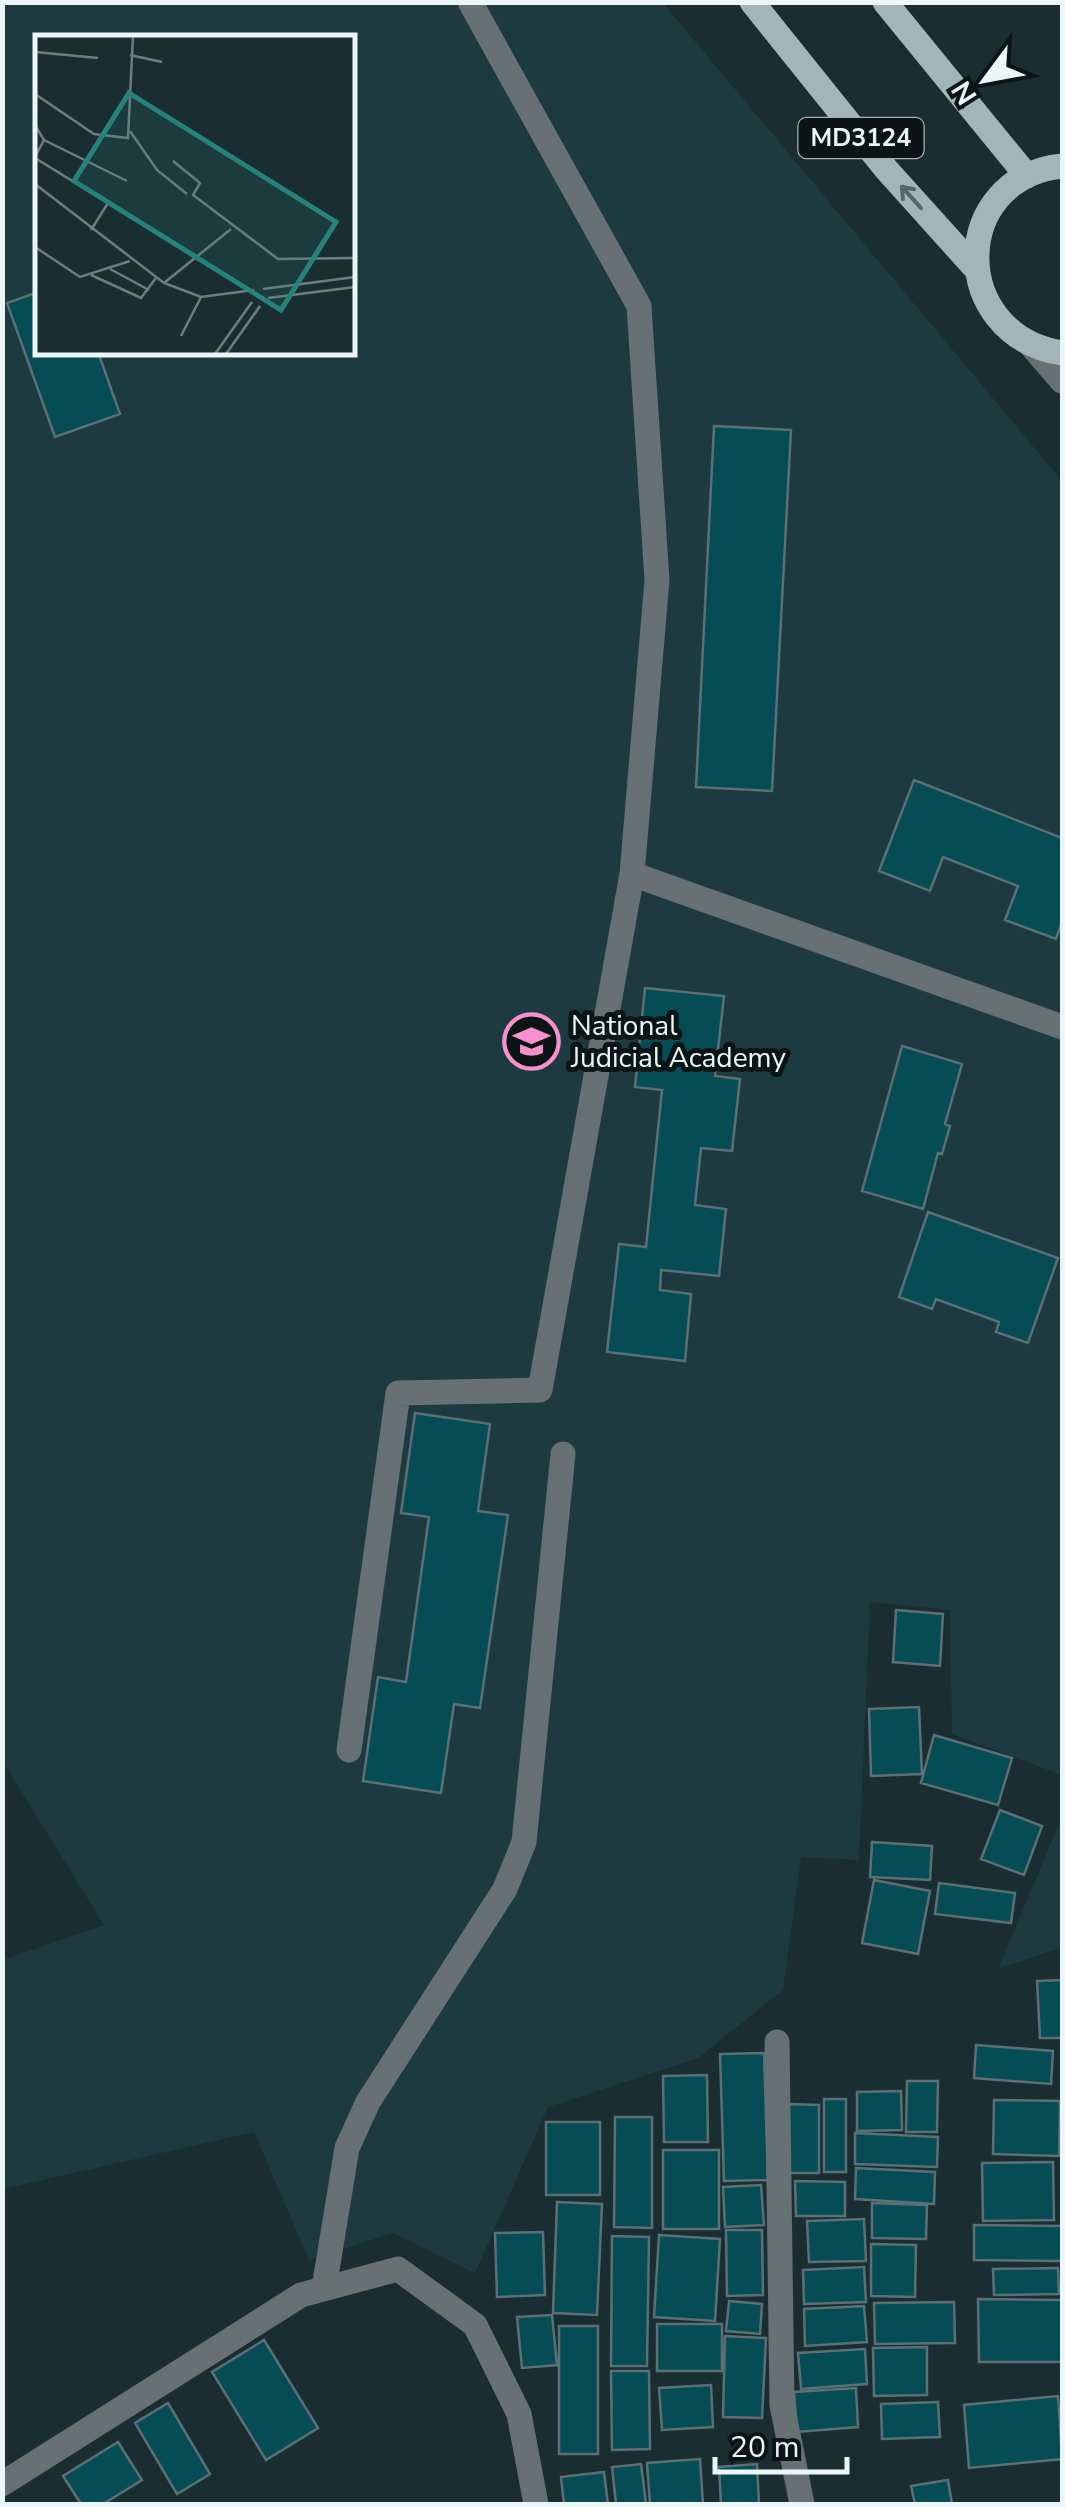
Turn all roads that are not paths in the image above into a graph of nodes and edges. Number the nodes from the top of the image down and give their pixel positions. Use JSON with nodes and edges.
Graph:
{"nodes":[{"id":1,"x":470,"y":2,"type":"edge"},
{"id":2,"x":752,"y":2,"type":"edge"},
{"id":3,"x":885,"y":2,"type":"edge"},
{"id":4,"x":1062,"y":166,"type":"edge"},
{"id":5,"x":1027,"y":176,"type":"junction"},
{"id":6,"x":976,"y":269,"type":"junction"},
{"id":7,"x":1031,"y":345,"type":"junction"},
{"id":8,"x":1062,"y":353,"type":"edge"},
{"id":9,"x":1062,"y":381,"type":"edge"},
{"id":10,"x":632,"y":874,"type":"junction"},
{"id":11,"x":1062,"y":1027,"type":"edge"},
{"id":12,"x":563,"y":1454,"type":"dead end"},
{"id":13,"x":349,"y":1750,"type":"dead end"},
{"id":14,"x":777,"y":2042,"type":"dead end"},
{"id":15,"x":324,"y":2288,"type":"junction"},
{"id":16,"x":2,"y":2484,"type":"edge"},
{"id":17,"x":536,"y":2504,"type":"edge"},
{"id":18,"x":802,"y":2504,"type":"edge"}],
"edges":[{"from":1,"to":10,"type":"street"},
{"from":6,"to":2,"type":"main road","number":"MD3124","one_way":true},
{"from":3,"to":5,"type":"main road"},
{"from":4,"to":5,"type":"main road"},
{"from":5,"to":6,"type":"main road"},
{"from":6,"to":7,"type":"main road"},
{"from":7,"to":8,"type":"main road"},
{"from":7,"to":9,"type":"street"},
{"from":10,"to":11,"type":"street"},
{"from":10,"to":13,"type":"street"},
{"from":12,"to":15,"type":"street"},
{"from":14,"to":18,"type":"street"},
{"from":15,"to":16,"type":"street"},
{"from":15,"to":17,"type":"street"}]}
